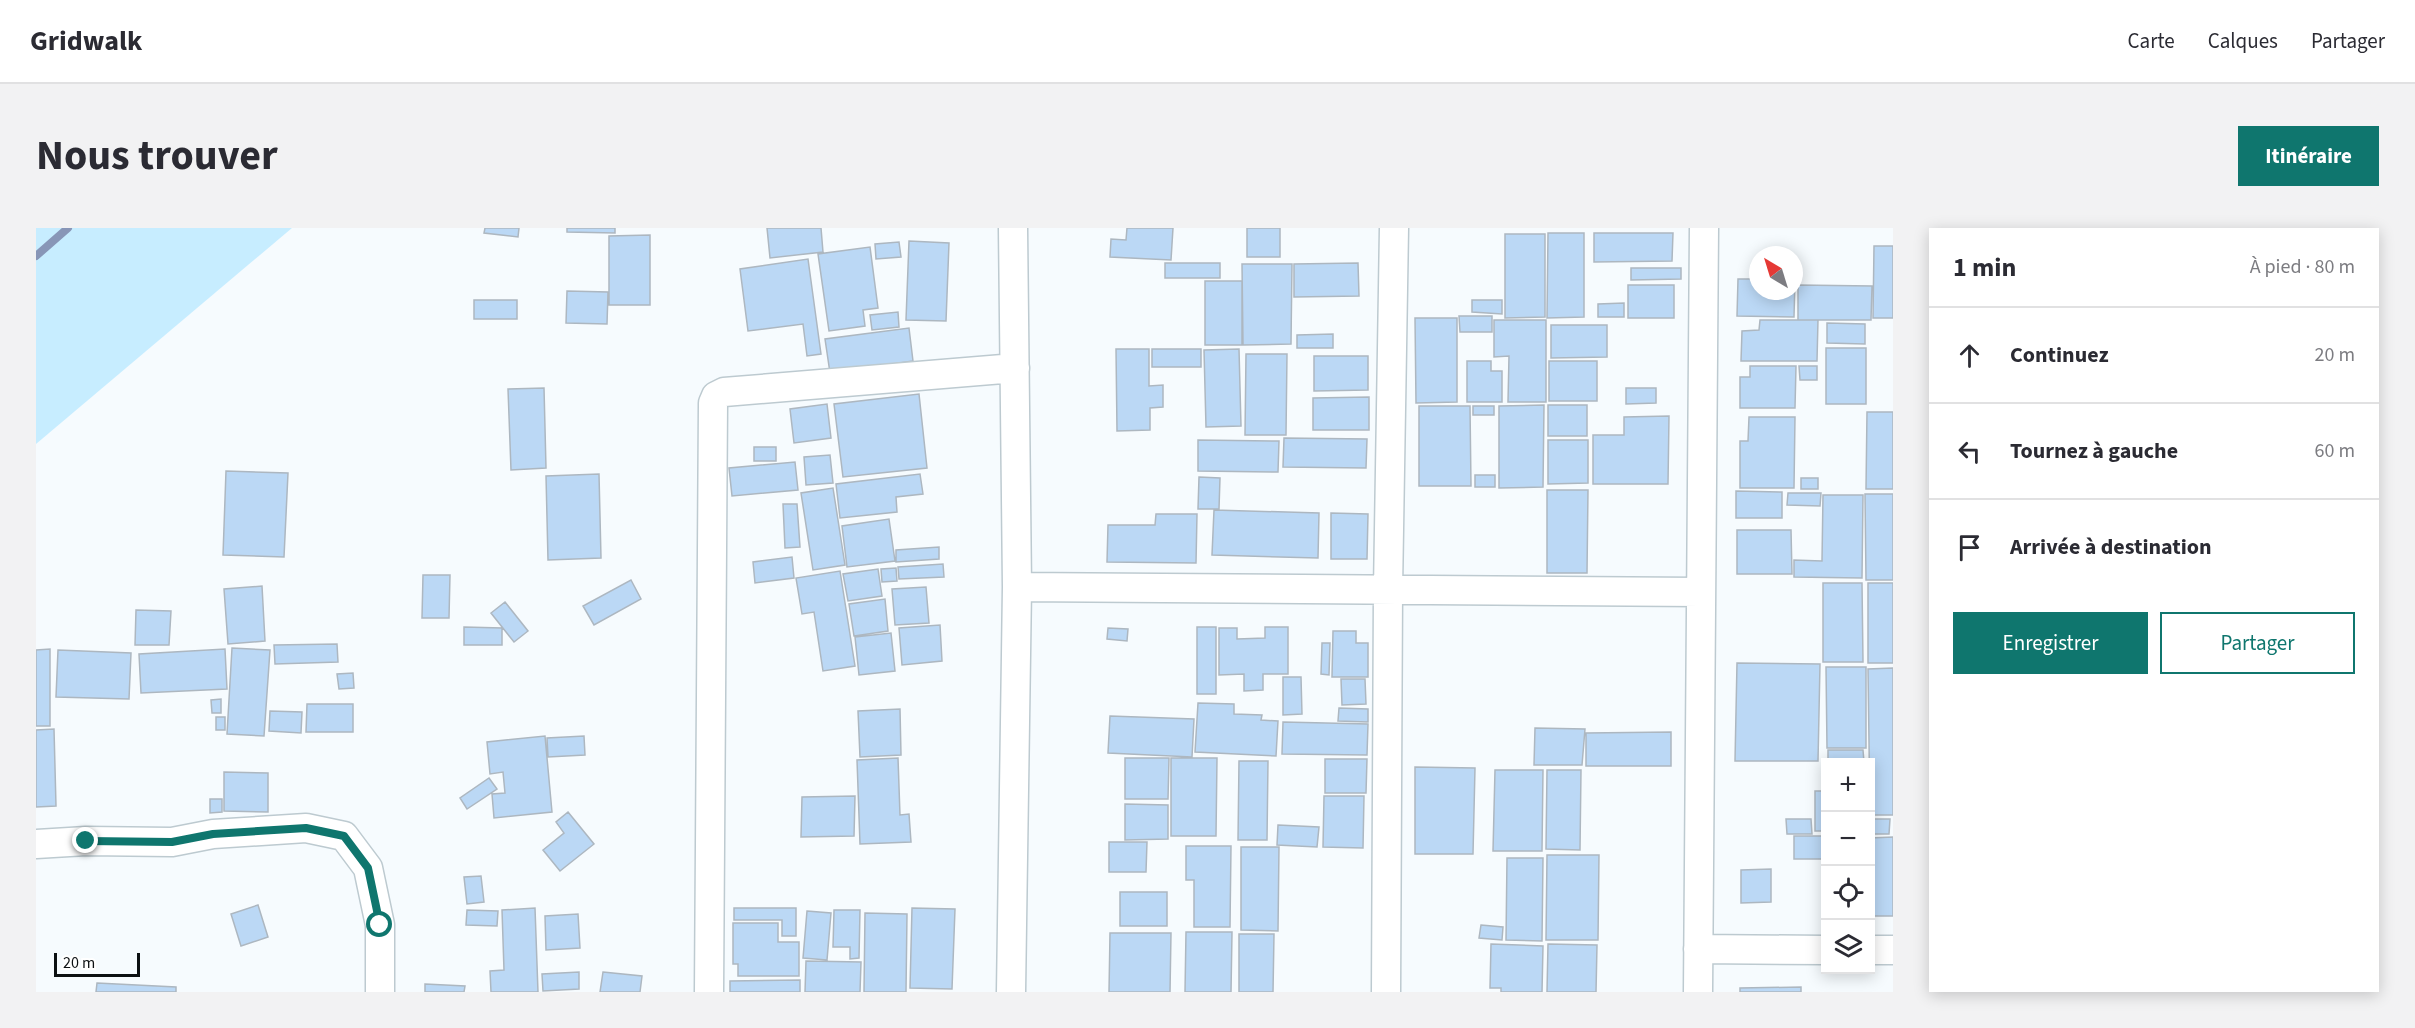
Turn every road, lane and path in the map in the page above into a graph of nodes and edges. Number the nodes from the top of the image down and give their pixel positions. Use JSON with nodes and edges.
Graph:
{"nodes":[{"id":1,"x":1013,"y":228,"type":"edge"},
{"id":2,"x":1394,"y":228,"type":"edge"},
{"id":3,"x":1704,"y":228,"type":"edge"},
{"id":4,"x":1015,"y":368,"type":"junction"},
{"id":5,"x":1017,"y":587,"type":"junction"},
{"id":6,"x":1388,"y":590,"type":"junction"},
{"id":7,"x":1700,"y":592,"type":"junction"},
{"id":8,"x":36,"y":844,"type":"edge"},
{"id":9,"x":1698,"y":949,"type":"junction"},
{"id":10,"x":1821,"y":950,"type":"edge"},
{"id":11,"x":1875,"y":950,"type":"edge"},
{"id":12,"x":1893,"y":950,"type":"edge"},
{"id":13,"x":380,"y":992,"type":"edge"},
{"id":14,"x":709,"y":992,"type":"edge"},
{"id":15,"x":1011,"y":992,"type":"edge"},
{"id":16,"x":1386,"y":992,"type":"edge"},
{"id":17,"x":1698,"y":992,"type":"edge"}],
"edges":[{"from":1,"to":4,"type":"street"},
{"from":2,"to":6,"type":"street"},
{"from":3,"to":7,"type":"street"},
{"from":4,"to":5,"type":"street"},
{"from":4,"to":14,"type":"street"},
{"from":5,"to":6,"type":"street"},
{"from":5,"to":15,"type":"street"},
{"from":6,"to":7,"type":"street"},
{"from":6,"to":16,"type":"street"},
{"from":7,"to":9,"type":"street"},
{"from":8,"to":13,"type":"street"},
{"from":9,"to":10,"type":"street"},
{"from":9,"to":17,"type":"street"},
{"from":11,"to":12,"type":"street"}]}
